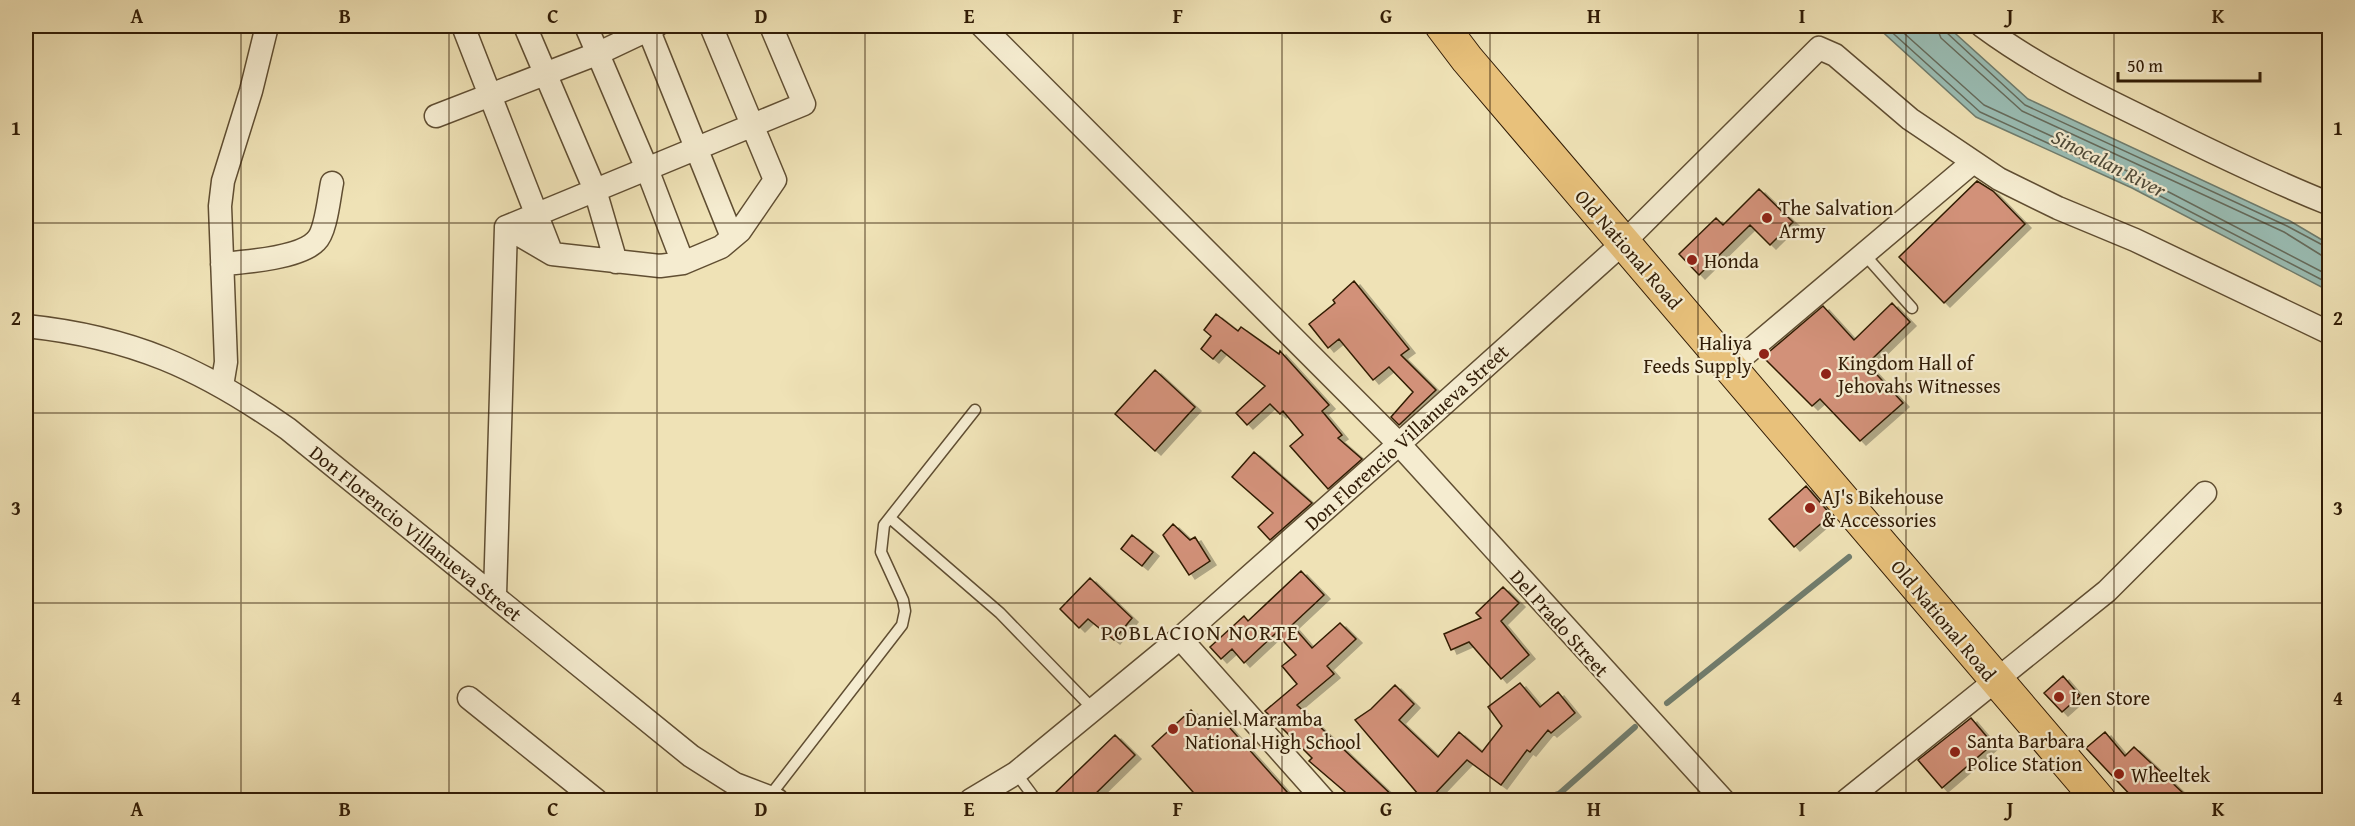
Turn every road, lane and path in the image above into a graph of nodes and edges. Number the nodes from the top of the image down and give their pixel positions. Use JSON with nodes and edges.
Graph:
{"nodes":[{"id":1,"x":267,"y":26,"type":"edge"},
{"id":2,"x":463,"y":26,"type":"edge"},
{"id":3,"x":525,"y":26,"type":"edge"},
{"id":4,"x":586,"y":26,"type":"edge"},
{"id":5,"x":650,"y":26,"type":"edge"},
{"id":6,"x":711,"y":26,"type":"edge"},
{"id":7,"x":771,"y":26,"type":"edge"},
{"id":8,"x":982,"y":26,"type":"edge"},
{"id":9,"x":1982,"y":26,"type":"edge"},
{"id":10,"x":1447,"y":28,"type":"edge"},
{"id":11,"x":599,"y":53,"type":"junction"},
{"id":12,"x":544,"y":72,"type":"junction"},
{"id":13,"x":489,"y":94,"type":"junction"},
{"id":14,"x":436,"y":116,"type":"dead end"},
{"id":15,"x":753,"y":125,"type":"junction"},
{"id":16,"x":697,"y":148,"type":"junction"},
{"id":17,"x":1973,"y":162,"type":"junction"},
{"id":18,"x":647,"y":169,"type":"junction"},
{"id":19,"x":332,"y":183,"type":"dead end"},
{"id":20,"x":595,"y":190,"type":"junction"},
{"id":21,"x":2330,"y":204,"type":"edge"},
{"id":22,"x":537,"y":214,"type":"junction"},
{"id":23,"x":506,"y":227,"type":"junction"},
{"id":24,"x":732,"y":237,"type":"junction"},
{"id":25,"x":1623,"y":243,"type":"junction"},
{"id":26,"x":552,"y":254,"type":"junction"},
{"id":27,"x":1864,"y":255,"type":"junction"},
{"id":28,"x":616,"y":262,"type":"junction"},
{"id":29,"x":683,"y":263,"type":"junction"},
{"id":30,"x":222,"y":264,"type":"junction"},
{"id":31,"x":1912,"y":308,"type":"dead end"},
{"id":32,"x":26,"y":326,"type":"edge"},
{"id":33,"x":2330,"y":333,"type":"edge"},
{"id":34,"x":1729,"y":368,"type":"junction"},
{"id":35,"x":222,"y":386,"type":"junction"},
{"id":36,"x":975,"y":410,"type":"dead end"},
{"id":37,"x":1399,"y":444,"type":"junction"},
{"id":38,"x":2205,"y":493,"type":"dead end"},
{"id":39,"x":890,"y":518,"type":"junction"},
{"id":40,"x":495,"y":595,"type":"junction"},
{"id":41,"x":1180,"y":638,"type":"junction"},
{"id":42,"x":1996,"y":682,"type":"junction"},
{"id":43,"x":469,"y":698,"type":"dead end"},
{"id":44,"x":1094,"y":709,"type":"junction"},
{"id":45,"x":1016,"y":773,"type":"junction"},
{"id":46,"x":773,"y":799,"type":"edge"},
{"id":47,"x":596,"y":801,"type":"edge"},
{"id":48,"x":971,"y":801,"type":"edge"},
{"id":49,"x":1035,"y":801,"type":"edge"},
{"id":50,"x":1324,"y":801,"type":"edge"},
{"id":51,"x":1723,"y":801,"type":"edge"},
{"id":52,"x":1847,"y":801,"type":"edge"},
{"id":53,"x":2099,"y":801,"type":"edge"}],
"edges":[{"from":1,"to":30,"type":"street"},
{"from":2,"to":13,"type":"street"},
{"from":3,"to":12,"type":"street"},
{"from":4,"to":11,"type":"street"},
{"from":5,"to":11,"type":"street"},
{"from":5,"to":16,"type":"street"},
{"from":6,"to":15,"type":"street"},
{"from":7,"to":15,"type":"street"},
{"from":8,"to":37,"type":"street","name":"Del Prado Street"},
{"from":9,"to":21,"type":"street"},
{"from":10,"to":25,"type":"main road","name":"Old National Road"},
{"from":11,"to":12,"type":"street"},
{"from":11,"to":18,"type":"street"},
{"from":12,"to":13,"type":"street"},
{"from":12,"to":20,"type":"street"},
{"from":13,"to":14,"type":"street"},
{"from":13,"to":22,"type":"street"},
{"from":15,"to":16,"type":"street"},
{"from":15,"to":24,"type":"street"},
{"from":16,"to":18,"type":"street"},
{"from":16,"to":24,"type":"street"},
{"from":17,"to":25,"type":"street","name":"Don Florencio Villanueva Street"},
{"from":17,"to":27,"type":"street"},
{"from":17,"to":33,"type":"street"},
{"from":18,"to":20,"type":"street"},
{"from":18,"to":29,"type":"street"},
{"from":19,"to":30,"type":"street"},
{"from":20,"to":22,"type":"street"},
{"from":20,"to":28,"type":"street"},
{"from":22,"to":23,"type":"street"},
{"from":22,"to":26,"type":"street"},
{"from":23,"to":26,"type":"street"},
{"from":23,"to":40,"type":"street"},
{"from":24,"to":29,"type":"street"},
{"from":25,"to":34,"type":"main road","name":"Old National Road"},
{"from":25,"to":37,"type":"street","name":"Don Florencio Villanueva Street"},
{"from":26,"to":28,"type":"street"},
{"from":27,"to":31,"type":"lane"},
{"from":27,"to":34,"type":"street"},
{"from":28,"to":29,"type":"street"},
{"from":30,"to":35,"type":"street"},
{"from":32,"to":35,"type":"street","name":"Don Florencio Villanueva Street"},
{"from":34,"to":42,"type":"main road","name":"Old National Road"},
{"from":35,"to":40,"type":"street","name":"Don Florencio Villanueva Street"},
{"from":36,"to":39,"type":"lane"},
{"from":37,"to":41,"type":"street","name":"Don Florencio Villanueva Street"},
{"from":37,"to":51,"type":"street","name":"Del Prado Street"},
{"from":38,"to":42,"type":"street"},
{"from":39,"to":44,"type":"lane"},
{"from":39,"to":46,"type":"lane"},
{"from":40,"to":46,"type":"street","name":"Don Florencio Villanueva Street"},
{"from":41,"to":44,"type":"street","name":"Don Florencio Villanueva Street"},
{"from":41,"to":50,"type":"street"},
{"from":42,"to":52,"type":"street"},
{"from":42,"to":53,"type":"main road","name":"Old National Road"},
{"from":43,"to":47,"type":"street"},
{"from":44,"to":45,"type":"street","name":"Don Florencio Villanueva Street"},
{"from":45,"to":48,"type":"street","name":"Don Florencio Villanueva Street"},
{"from":45,"to":49,"type":"lane"}]}
